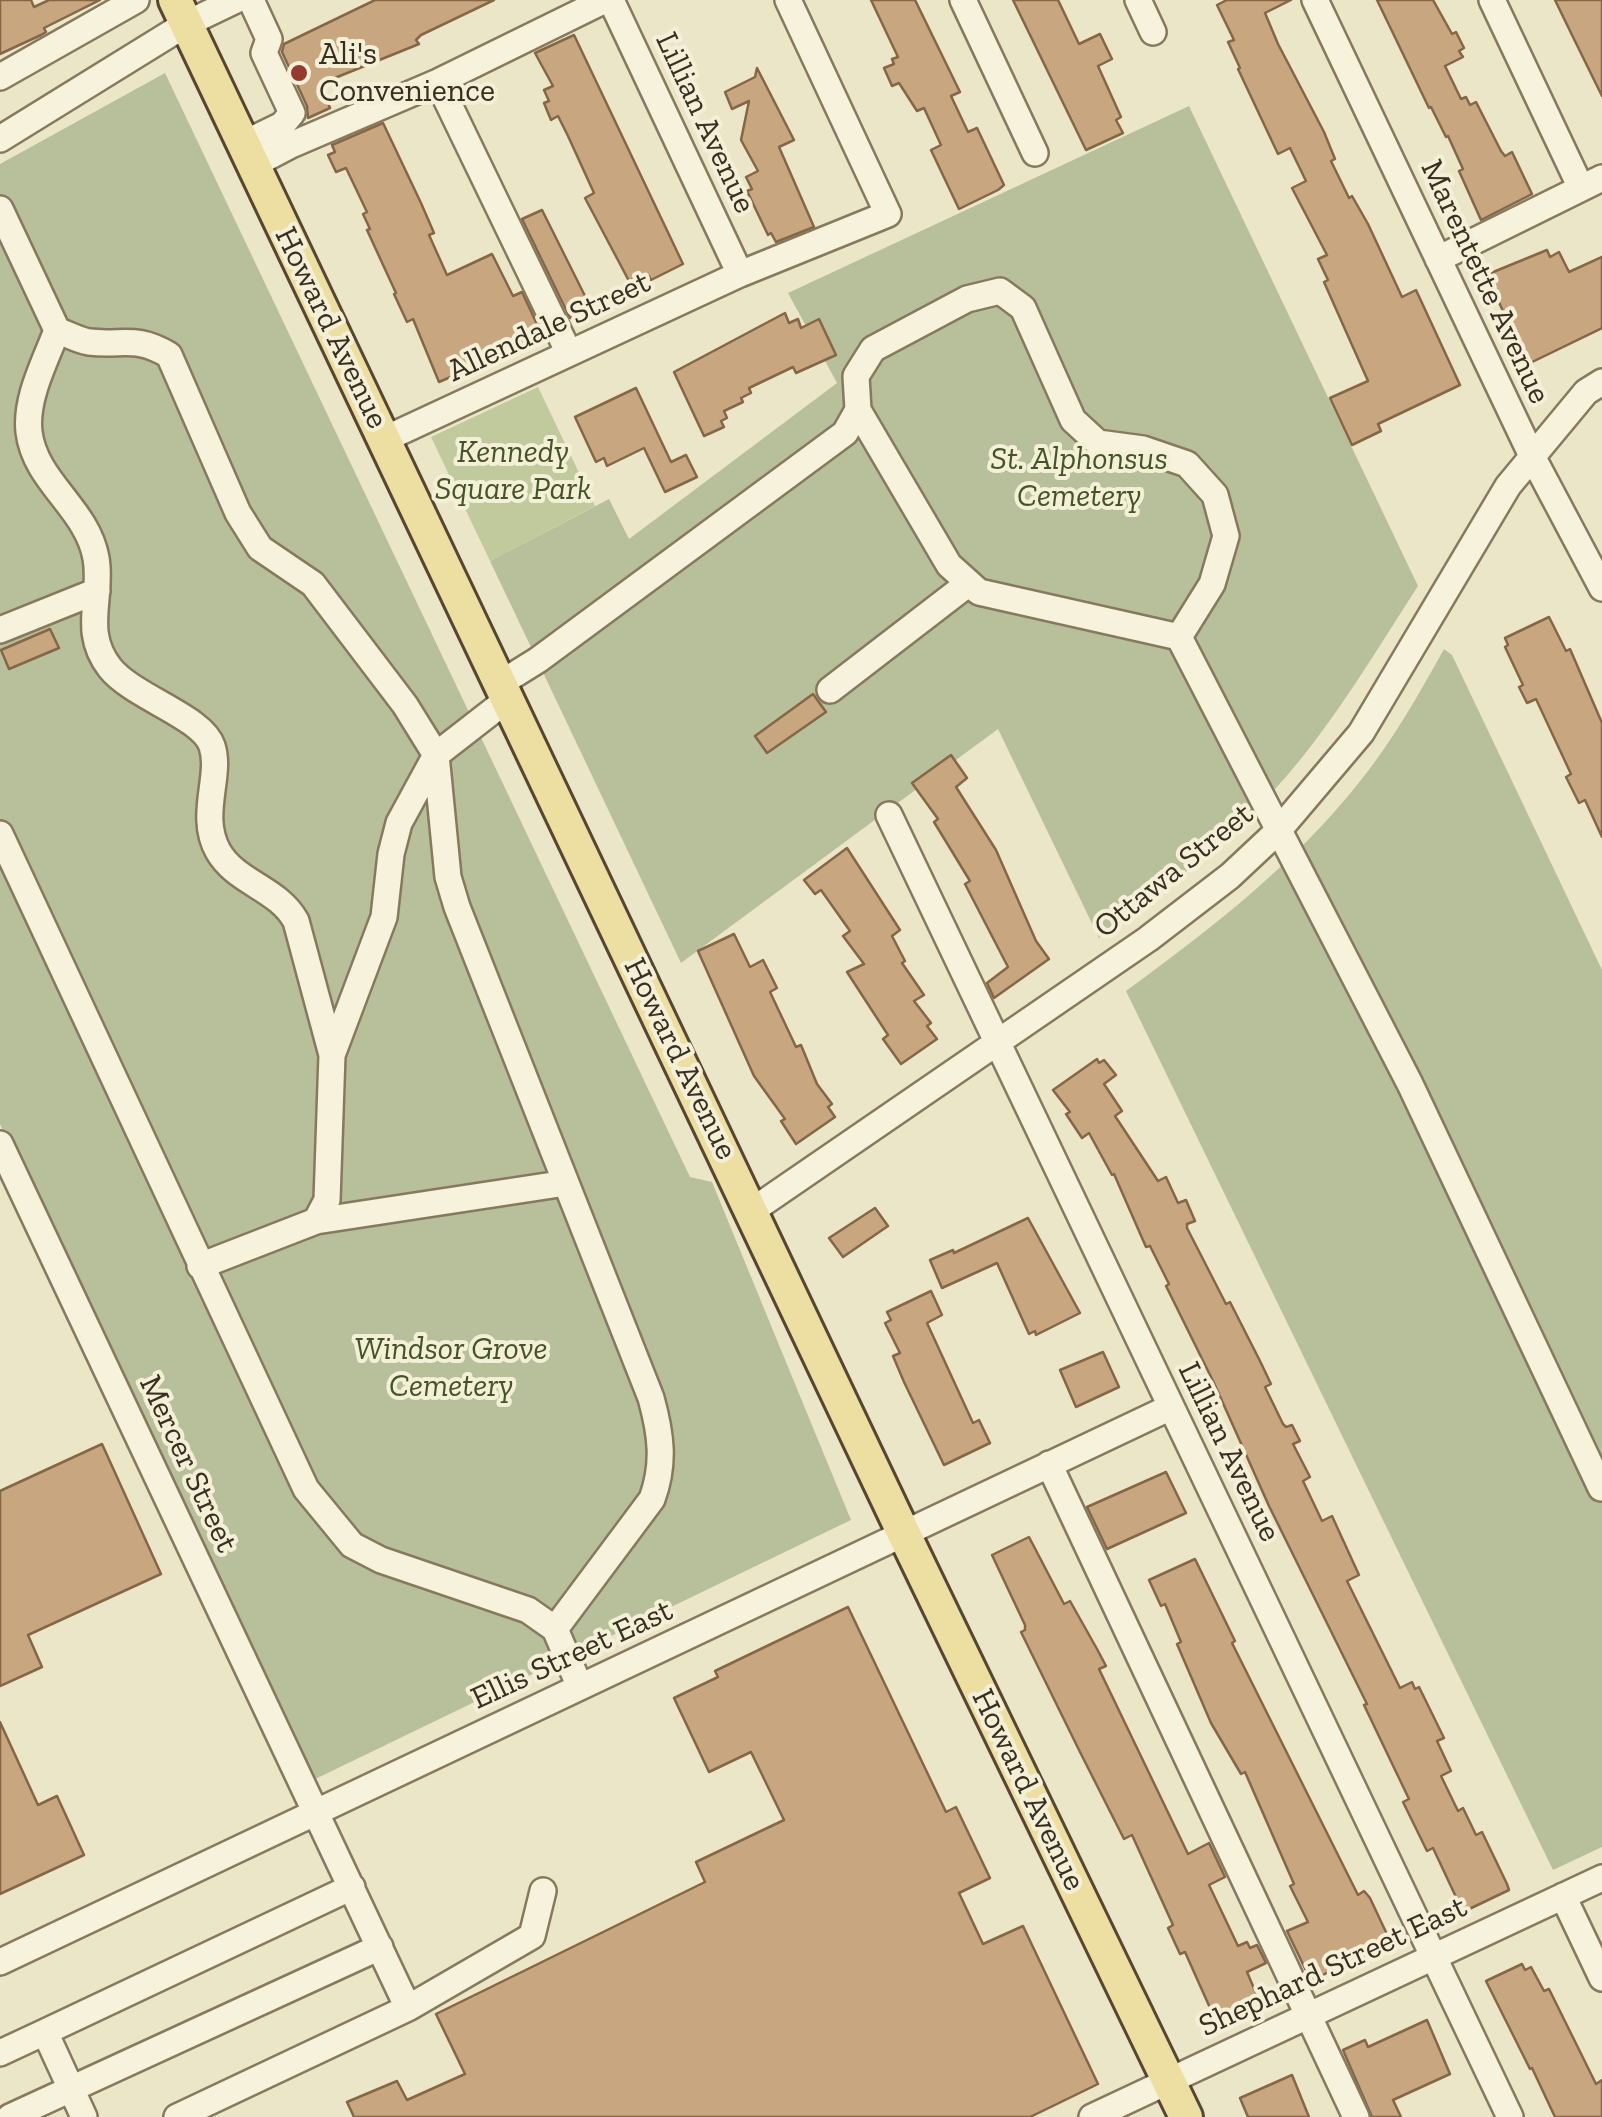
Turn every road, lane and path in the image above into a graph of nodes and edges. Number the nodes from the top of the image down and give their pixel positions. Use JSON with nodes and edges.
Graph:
{"nodes":[{"id":1,"x":136,"y":0,"type":"edge"},
{"id":2,"x":236,"y":0,"type":"edge"},
{"id":3,"x":251,"y":0,"type":"edge"},
{"id":4,"x":608,"y":0,"type":"edge"},
{"id":5,"x":788,"y":0,"type":"edge"},
{"id":6,"x":963,"y":0,"type":"edge"},
{"id":7,"x":1138,"y":0,"type":"edge"},
{"id":8,"x":1315,"y":0,"type":"edge"},
{"id":9,"x":1492,"y":0,"type":"edge"},
{"id":10,"x":180,"y":12,"type":"edge"},
{"id":11,"x":1153,"y":32,"type":"dead end"},
{"id":12,"x":0,"y":77,"type":"edge"},
{"id":13,"x":438,"y":82,"type":"junction"},
{"id":14,"x":0,"y":139,"type":"edge"},
{"id":15,"x":1035,"y":153,"type":"dead end"},
{"id":16,"x":248,"y":154,"type":"junction"},
{"id":17,"x":1591,"y":183,"type":"edge"},
{"id":18,"x":0,"y":209,"type":"edge"},
{"id":19,"x":1438,"y":259,"type":"junction"},
{"id":20,"x":740,"y":274,"type":"junction"},
{"id":21,"x":58,"y":330,"type":"junction"},
{"id":22,"x":569,"y":354,"type":"junction"},
{"id":23,"x":1602,"y":382,"type":"edge"},
{"id":24,"x":858,"y":410,"type":"junction"},
{"id":25,"x":384,"y":439,"type":"junction"},
{"id":26,"x":1532,"y":456,"type":"junction"},
{"id":27,"x":1600,"y":580,"type":"edge"},
{"id":28,"x":969,"y":583,"type":"junction"},
{"id":29,"x":97,"y":591,"type":"junction"},
{"id":30,"x":0,"y":630,"type":"edge"},
{"id":31,"x":1179,"y":637,"type":"junction"},
{"id":32,"x":830,"y":690,"type":"dead end"},
{"id":33,"x":505,"y":691,"type":"junction"},
{"id":34,"x":436,"y":755,"type":"junction"},
{"id":35,"x":889,"y":815,"type":"dead end"},
{"id":36,"x":1278,"y":830,"type":"junction"},
{"id":37,"x":0,"y":834,"type":"edge"},
{"id":38,"x":997,"y":1042,"type":"junction"},
{"id":39,"x":332,"y":1055,"type":"junction"},
{"id":40,"x":0,"y":1144,"type":"edge"},
{"id":41,"x":566,"y":1183,"type":"junction"},
{"id":42,"x":753,"y":1210,"type":"junction"},
{"id":43,"x":316,"y":1221,"type":"junction"},
{"id":44,"x":200,"y":1266,"type":"junction"},
{"id":45,"x":1172,"y":1407,"type":"junction"},
{"id":46,"x":1050,"y":1464,"type":"junction"},
{"id":47,"x":1602,"y":1491,"type":"edge"},
{"id":48,"x":904,"y":1534,"type":"junction"},
{"id":49,"x":554,"y":1629,"type":"junction"},
{"id":50,"x":580,"y":1688,"type":"junction"},
{"id":51,"x":318,"y":1812,"type":"junction"},
{"id":52,"x":1602,"y":1878,"type":"edge"},
{"id":53,"x":352,"y":1887,"type":"junction"},
{"id":54,"x":544,"y":1892,"type":"dead end"},
{"id":55,"x":1563,"y":1896,"type":"junction"},
{"id":56,"x":380,"y":1947,"type":"junction"},
{"id":57,"x":1433,"y":1956,"type":"junction"},
{"id":58,"x":0,"y":1962,"type":"edge"},
{"id":59,"x":1602,"y":1978,"type":"edge"},
{"id":60,"x":408,"y":2008,"type":"junction"},
{"id":61,"x":1308,"y":2016,"type":"junction"},
{"id":62,"x":45,"y":2032,"type":"junction"},
{"id":63,"x":0,"y":2052,"type":"edge"},
{"id":64,"x":1169,"y":2080,"type":"junction"},
{"id":65,"x":72,"y":2089,"type":"junction"},
{"id":66,"x":10,"y":2117,"type":"edge"},
{"id":67,"x":84,"y":2117,"type":"edge"},
{"id":68,"x":177,"y":2117,"type":"edge"},
{"id":69,"x":1092,"y":2117,"type":"edge"},
{"id":70,"x":1186,"y":2117,"type":"edge"},
{"id":71,"x":1356,"y":2117,"type":"edge"},
{"id":72,"x":1510,"y":2117,"type":"edge"}],
"edges":[{"from":1,"to":12,"type":"street"},
{"from":2,"to":10,"type":"street"},
{"from":3,"to":16,"type":"street"},
{"from":4,"to":13,"type":"street"},
{"from":4,"to":20,"type":"street","name":"Lillian Avenue"},
{"from":5,"to":20,"type":"street","name":"Allendale Street"},
{"from":6,"to":15,"type":"street"},
{"from":7,"to":11,"type":"street"},
{"from":8,"to":19,"type":"street","name":"Marentette Avenue"},
{"from":9,"to":17,"type":"street"},
{"from":10,"to":14,"type":"street"},
{"from":10,"to":16,"type":"main road","name":"Howard Avenue"},
{"from":13,"to":16,"type":"street"},
{"from":13,"to":22,"type":"street"},
{"from":16,"to":25,"type":"main road","name":"Howard Avenue"},
{"from":17,"to":19,"type":"street"},
{"from":18,"to":21,"type":"street"},
{"from":19,"to":26,"type":"street","name":"Marentette Avenue"},
{"from":20,"to":22,"type":"street","name":"Allendale Street"},
{"from":21,"to":29,"type":"street"},
{"from":21,"to":34,"type":"street"},
{"from":22,"to":25,"type":"street","name":"Allendale Street"},
{"from":23,"to":26,"type":"street","name":"Ottawa Street"},
{"from":24,"to":28,"type":"street"},
{"from":24,"to":31,"type":"street"},
{"from":24,"to":33,"type":"street"},
{"from":25,"to":33,"type":"main road","name":"Howard Avenue"},
{"from":26,"to":27,"type":"street","name":"Marentette Avenue"},
{"from":26,"to":36,"type":"street","name":"Ottawa Street"},
{"from":28,"to":31,"type":"street"},
{"from":28,"to":32,"type":"street"},
{"from":29,"to":30,"type":"street"},
{"from":29,"to":39,"type":"street"},
{"from":31,"to":36,"type":"street"},
{"from":33,"to":34,"type":"street"},
{"from":33,"to":42,"type":"main road","name":"Howard Avenue"},
{"from":34,"to":39,"type":"street"},
{"from":34,"to":41,"type":"street"},
{"from":35,"to":38,"type":"street","name":"Lillian Avenue"},
{"from":36,"to":38,"type":"street","name":"Ottawa Street"},
{"from":36,"to":47,"type":"street"},
{"from":37,"to":44,"type":"street"},
{"from":38,"to":42,"type":"street","name":"Ottawa Street"},
{"from":38,"to":45,"type":"street","name":"Lillian Avenue"},
{"from":39,"to":43,"type":"street"},
{"from":40,"to":51,"type":"street","name":"Mercer Street"},
{"from":41,"to":43,"type":"street"},
{"from":41,"to":49,"type":"street"},
{"from":42,"to":48,"type":"main road","name":"Howard Avenue"},
{"from":43,"to":44,"type":"street"},
{"from":44,"to":49,"type":"street"},
{"from":45,"to":46,"type":"street","name":"Ellis Street East"},
{"from":45,"to":57,"type":"street","name":"Lillian Avenue"},
{"from":46,"to":48,"type":"street","name":"Ellis Street East"},
{"from":46,"to":61,"type":"street"},
{"from":48,"to":50,"type":"street","name":"Ellis Street East"},
{"from":48,"to":64,"type":"main road","name":"Howard Avenue"},
{"from":49,"to":50,"type":"street"},
{"from":50,"to":51,"type":"street","name":"Ellis Street East"},
{"from":51,"to":53,"type":"street","name":"Mercer Street"},
{"from":51,"to":58,"type":"street","name":"Ellis Street East"},
{"from":52,"to":55,"type":"street","name":"Shephard Street East"},
{"from":53,"to":56,"type":"street","name":"Mercer Street"},
{"from":53,"to":62,"type":"street"},
{"from":54,"to":60,"type":"street"},
{"from":55,"to":57,"type":"street","name":"Shephard Street East"},
{"from":55,"to":59,"type":"street"},
{"from":56,"to":60,"type":"street","name":"Mercer Street"},
{"from":56,"to":65,"type":"street"},
{"from":57,"to":61,"type":"street","name":"Shephard Street East"},
{"from":57,"to":72,"type":"street","name":"Lillian Avenue"},
{"from":60,"to":68,"type":"street"},
{"from":61,"to":64,"type":"street","name":"Shephard Street East"},
{"from":61,"to":71,"type":"street"},
{"from":62,"to":63,"type":"street"},
{"from":62,"to":65,"type":"street"},
{"from":64,"to":69,"type":"street","name":"Shephard Street East"},
{"from":64,"to":70,"type":"main road","name":"Howard Avenue"},
{"from":65,"to":66,"type":"street"},
{"from":65,"to":67,"type":"street"}]}
